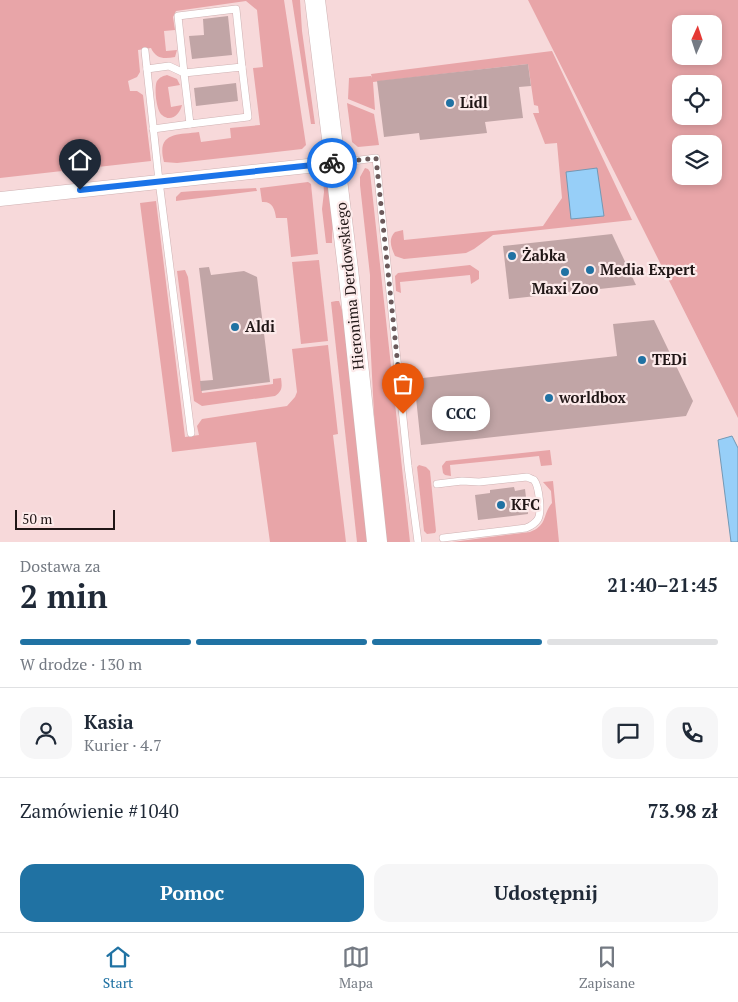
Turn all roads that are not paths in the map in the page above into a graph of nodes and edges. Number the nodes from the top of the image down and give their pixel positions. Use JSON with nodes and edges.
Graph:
{"nodes":[{"id":1,"x":315,"y":0,"type":"edge"},
{"id":2,"x":145,"y":51,"type":"dead end"},
{"id":3,"x":242,"y":67,"type":"junction"},
{"id":4,"x":147,"y":69,"type":"junction"},
{"id":5,"x":184,"y":73,"type":"junction"},
{"id":6,"x":190,"y":124,"type":"junction"},
{"id":7,"x":153,"y":129,"type":"junction"},
{"id":8,"x":336,"y":163,"type":"junction"},
{"id":9,"x":159,"y":181,"type":"junction"},
{"id":10,"x":0,"y":199,"type":"edge"},
{"id":11,"x":191,"y":433,"type":"dead end"},
{"id":12,"x":437,"y":484,"type":"dead end"},
{"id":13,"x":443,"y":538,"type":"dead end"},
{"id":14,"x":377,"y":542,"type":"edge"},
{"id":15,"x":418,"y":542,"type":"edge"}],
"edges":[{"from":1,"to":8,"type":"main road","name":"Hieronima Derdowskiego"},
{"from":2,"to":4,"type":"lane"},
{"from":3,"to":5,"type":"lane"},
{"from":3,"to":5,"type":"lane"},
{"from":3,"to":6,"type":"lane"},
{"from":4,"to":5,"type":"lane"},
{"from":4,"to":7,"type":"lane"},
{"from":5,"to":6,"type":"lane"},
{"from":6,"to":7,"type":"lane"},
{"from":7,"to":9,"type":"lane"},
{"from":8,"to":9,"type":"street"},
{"from":8,"to":14,"type":"main road","name":"Hieronima Derdowskiego"},
{"from":8,"to":15,"type":"lane"},
{"from":9,"to":10,"type":"street"},
{"from":9,"to":11,"type":"lane"},
{"from":12,"to":13,"type":"lane"}]}
